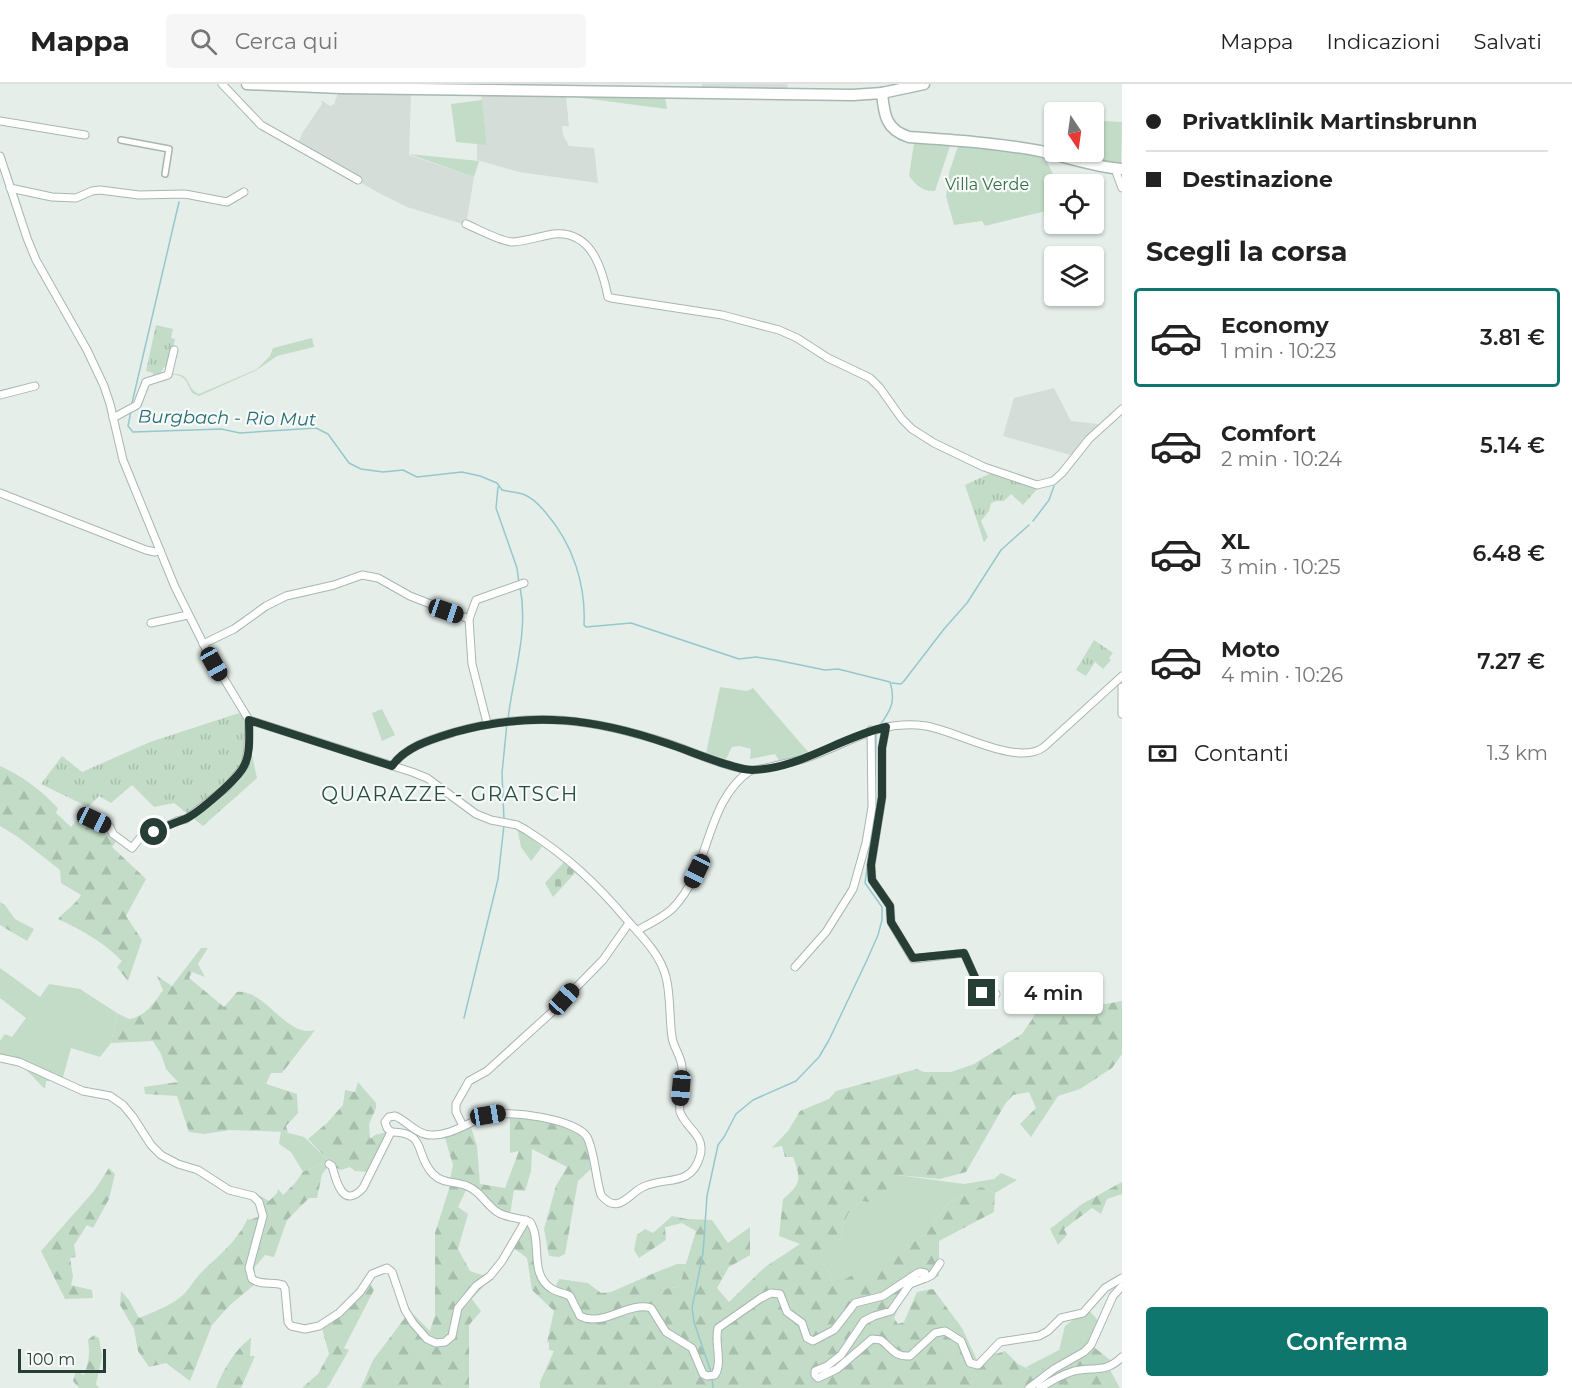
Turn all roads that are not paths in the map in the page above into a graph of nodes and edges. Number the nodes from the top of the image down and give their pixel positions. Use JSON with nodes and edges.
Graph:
{"nodes":[{"id":1,"x":222,"y":84,"type":"edge"},
{"id":2,"x":247,"y":84,"type":"edge"},
{"id":3,"x":924,"y":84,"type":"edge"},
{"id":4,"x":882,"y":93,"type":"junction"},
{"id":5,"x":0,"y":121,"type":"edge"},
{"id":6,"x":85,"y":135,"type":"dead end"},
{"id":7,"x":122,"y":140,"type":"dead end"},
{"id":8,"x":0,"y":156,"type":"edge"},
{"id":9,"x":1119,"y":169,"type":"edge"},
{"id":10,"x":165,"y":174,"type":"dead end"},
{"id":11,"x":358,"y":180,"type":"dead end"},
{"id":12,"x":10,"y":188,"type":"junction"},
{"id":13,"x":1122,"y":188,"type":"edge"},
{"id":14,"x":244,"y":192,"type":"dead end"},
{"id":15,"x":466,"y":224,"type":"dead end"},
{"id":16,"x":174,"y":350,"type":"dead end"},
{"id":17,"x":35,"y":386,"type":"dead end"},
{"id":18,"x":0,"y":395,"type":"edge"},
{"id":19,"x":1122,"y":409,"type":"edge"},
{"id":20,"x":113,"y":418,"type":"junction"},
{"id":21,"x":0,"y":494,"type":"edge"},
{"id":22,"x":160,"y":550,"type":"junction"},
{"id":23,"x":521,"y":584,"type":"dead end"},
{"id":24,"x":188,"y":615,"type":"junction"},
{"id":25,"x":469,"y":619,"type":"junction"},
{"id":26,"x":151,"y":623,"type":"dead end"},
{"id":27,"x":203,"y":644,"type":"junction"},
{"id":28,"x":1122,"y":676,"type":"edge"},
{"id":29,"x":1122,"y":687,"type":"edge"},
{"id":30,"x":1122,"y":714,"type":"edge"},
{"id":31,"x":249,"y":720,"type":"junction"},
{"id":32,"x":486,"y":723,"type":"junction"},
{"id":33,"x":886,"y":727,"type":"junction"},
{"id":34,"x":872,"y":730,"type":"junction"},
{"id":35,"x":392,"y":766,"type":"junction"},
{"id":36,"x":751,"y":770,"type":"junction"},
{"id":37,"x":93,"y":821,"type":"dead end"},
{"id":38,"x":629,"y":923,"type":"junction"},
{"id":39,"x":638,"y":930,"type":"junction"},
{"id":40,"x":795,"y":967,"type":"dead end"},
{"id":41,"x":996,"y":994,"type":"dead end"},
{"id":42,"x":0,"y":1058,"type":"edge"},
{"id":43,"x":463,"y":1126,"type":"junction"},
{"id":44,"x":391,"y":1132,"type":"junction"},
{"id":45,"x":329,"y":1164,"type":"dead end"},
{"id":46,"x":526,"y":1220,"type":"junction"},
{"id":47,"x":940,"y":1263,"type":"dead end"},
{"id":48,"x":926,"y":1278,"type":"junction"},
{"id":49,"x":1122,"y":1278,"type":"edge"},
{"id":50,"x":1122,"y":1287,"type":"edge"},
{"id":51,"x":1122,"y":1357,"type":"edge"},
{"id":52,"x":1029,"y":1388,"type":"edge"},
{"id":53,"x":1040,"y":1388,"type":"edge"}],
"edges":[{"from":1,"to":11,"type":"street"},
{"from":2,"to":4,"type":"main road"},
{"from":3,"to":4,"type":"main road"},
{"from":4,"to":9,"type":"main road"},
{"from":5,"to":6,"type":"street"},
{"from":7,"to":10,"type":"street"},
{"from":8,"to":12,"type":"street"},
{"from":9,"to":13,"type":"street"},
{"from":12,"to":14,"type":"street"},
{"from":12,"to":20,"type":"street"},
{"from":15,"to":19,"type":"street"},
{"from":16,"to":20,"type":"street"},
{"from":17,"to":18,"type":"street"},
{"from":20,"to":22,"type":"street"},
{"from":21,"to":22,"type":"street"},
{"from":22,"to":24,"type":"street"},
{"from":23,"to":25,"type":"street"},
{"from":24,"to":26,"type":"street"},
{"from":24,"to":27,"type":"street"},
{"from":25,"to":27,"type":"street"},
{"from":25,"to":32,"type":"street"},
{"from":27,"to":31,"type":"street"},
{"from":28,"to":33,"type":"street"},
{"from":29,"to":30,"type":"street"},
{"from":31,"to":35,"type":"street"},
{"from":31,"to":37,"type":"street"},
{"from":32,"to":35,"type":"street"},
{"from":32,"to":36,"type":"street"},
{"from":33,"to":34,"type":"street"},
{"from":33,"to":41,"type":"street"},
{"from":34,"to":36,"type":"street"},
{"from":34,"to":40,"type":"street"},
{"from":35,"to":38,"type":"street"},
{"from":36,"to":39,"type":"street"},
{"from":38,"to":39,"type":"street"},
{"from":38,"to":43,"type":"street"},
{"from":39,"to":43,"type":"street"},
{"from":42,"to":46,"type":"street"},
{"from":43,"to":44,"type":"street"},
{"from":44,"to":45,"type":"street"},
{"from":44,"to":46,"type":"street"},
{"from":46,"to":48,"type":"street"},
{"from":47,"to":48,"type":"street"},
{"from":48,"to":49,"type":"street"},
{"from":50,"to":52,"type":"street"},
{"from":51,"to":53,"type":"street"}]}
